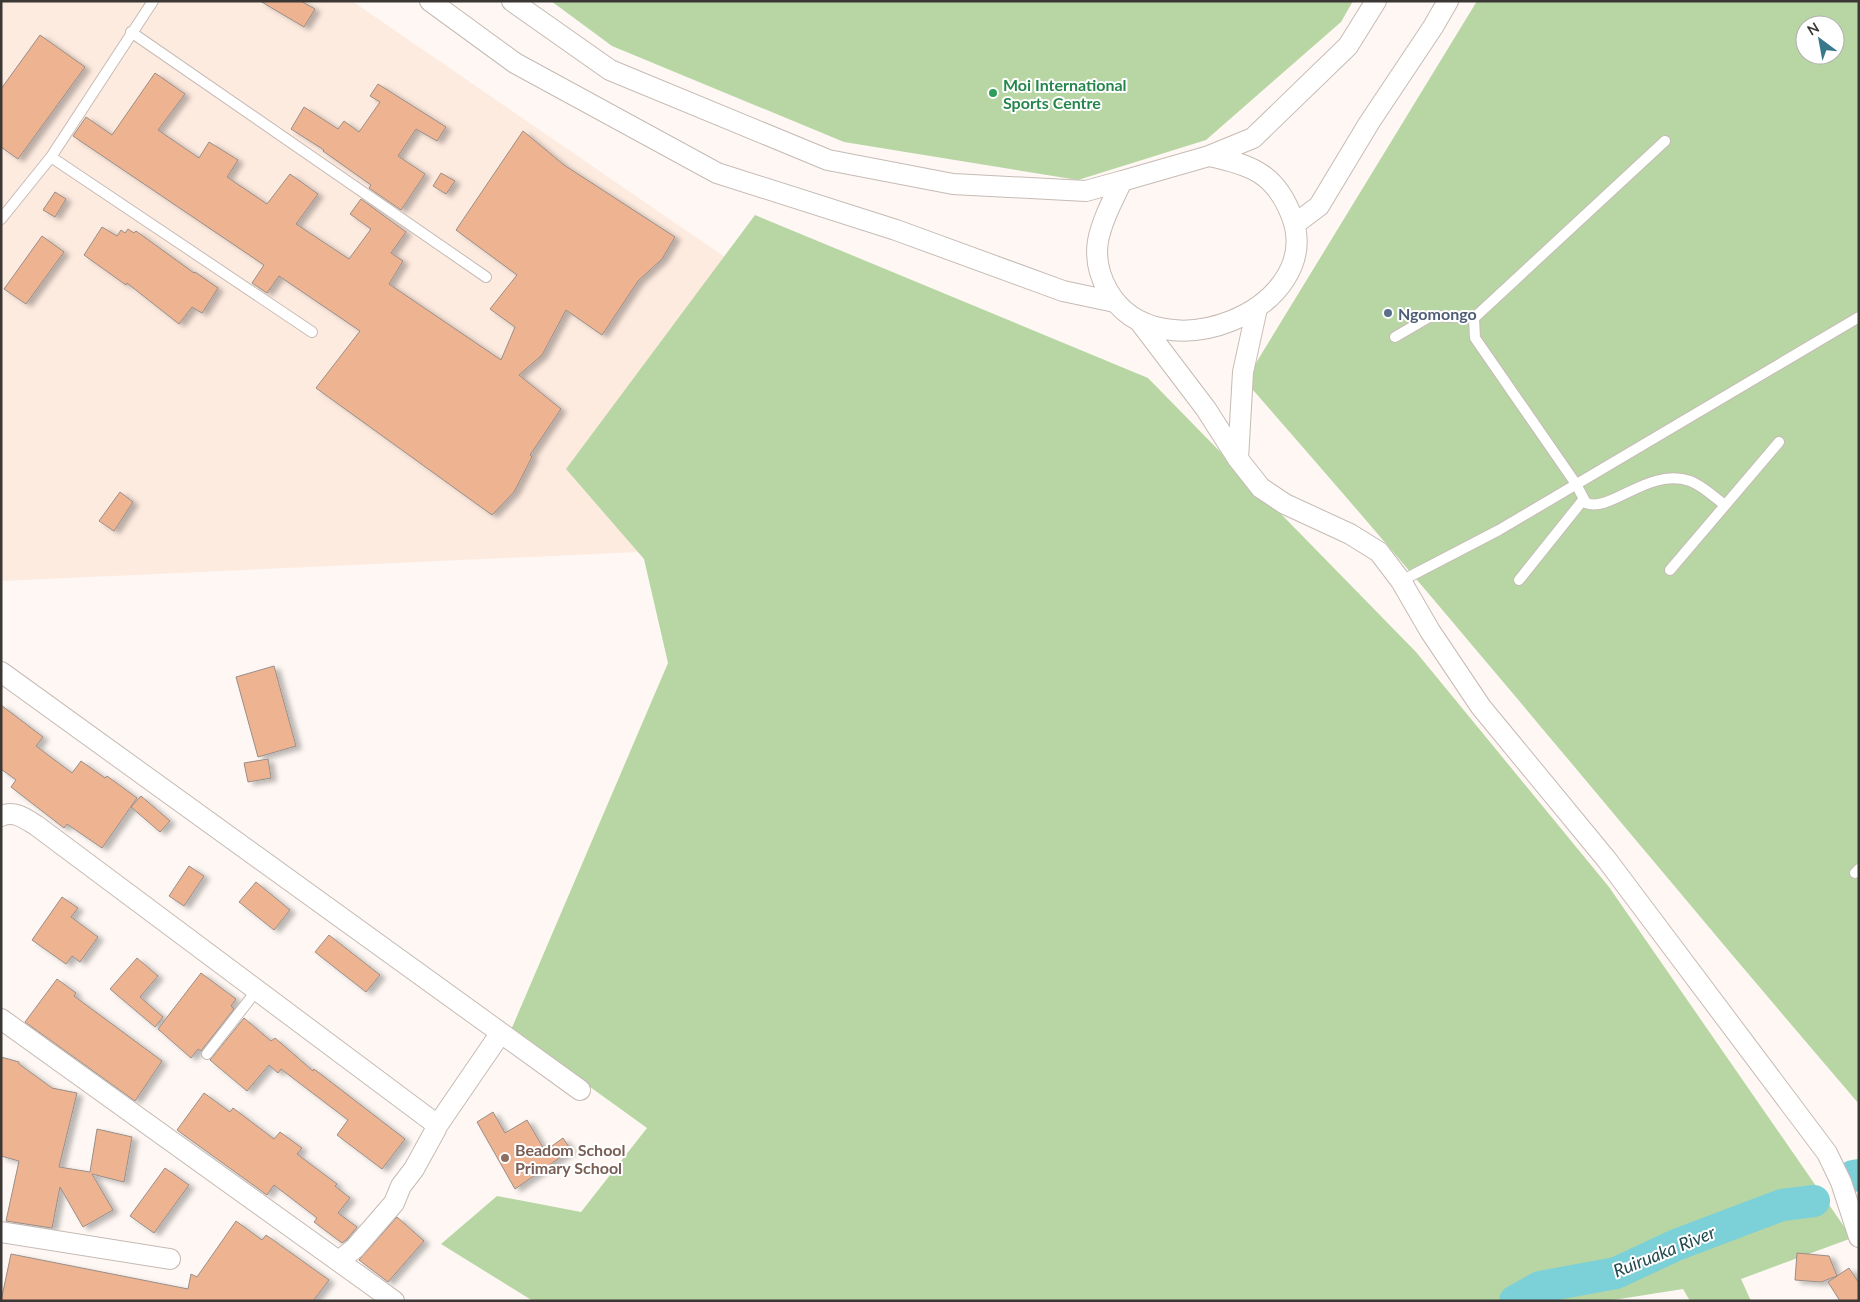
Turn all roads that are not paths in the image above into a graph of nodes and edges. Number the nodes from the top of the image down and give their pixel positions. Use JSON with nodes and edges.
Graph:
{"nodes":[{"id":1,"x":152,"y":1,"type":"edge"},
{"id":2,"x":430,"y":1,"type":"edge"},
{"id":3,"x":512,"y":1,"type":"edge"},
{"id":4,"x":1376,"y":1,"type":"edge"},
{"id":5,"x":1448,"y":1,"type":"edge"},
{"id":6,"x":131,"y":32,"type":"junction"},
{"id":7,"x":1665,"y":142,"type":"dead end"},
{"id":8,"x":1209,"y":156,"type":"junction"},
{"id":9,"x":51,"y":157,"type":"junction"},
{"id":10,"x":1122,"y":181,"type":"junction"},
{"id":11,"x":1,"y":220,"type":"edge"},
{"id":12,"x":1295,"y":224,"type":"junction"},
{"id":13,"x":486,"y":277,"type":"dead end"},
{"id":14,"x":1115,"y":302,"type":"junction"},
{"id":15,"x":1257,"y":308,"type":"junction"},
{"id":16,"x":1859,"y":317,"type":"edge"},
{"id":17,"x":1474,"y":318,"type":"junction"},
{"id":18,"x":1140,"y":322,"type":"junction"},
{"id":19,"x":312,"y":332,"type":"dead end"},
{"id":20,"x":1395,"y":337,"type":"dead end"},
{"id":21,"x":1779,"y":442,"type":"dead end"},
{"id":22,"x":1238,"y":459,"type":"junction"},
{"id":23,"x":1576,"y":484,"type":"junction"},
{"id":24,"x":1583,"y":500,"type":"junction"},
{"id":25,"x":1725,"y":505,"type":"junction"},
{"id":26,"x":1670,"y":570,"type":"dead end"},
{"id":27,"x":1519,"y":580,"type":"dead end"},
{"id":28,"x":1401,"y":581,"type":"junction"},
{"id":29,"x":1,"y":672,"type":"edge"},
{"id":30,"x":1,"y":816,"type":"edge"},
{"id":31,"x":257,"y":990,"type":"junction"},
{"id":32,"x":1,"y":1019,"type":"edge"},
{"id":33,"x":500,"y":1034,"type":"junction"},
{"id":34,"x":207,"y":1054,"type":"dead end"},
{"id":35,"x":580,"y":1090,"type":"dead end"},
{"id":36,"x":438,"y":1126,"type":"junction"},
{"id":37,"x":1,"y":1232,"type":"edge"},
{"id":38,"x":1859,"y":1237,"type":"edge"},
{"id":39,"x":170,"y":1258,"type":"dead end"},
{"id":40,"x":339,"y":1261,"type":"junction"},
{"id":41,"x":394,"y":1301,"type":"edge"}],
"edges":[{"from":1,"to":6,"type":"lane"},
{"from":2,"to":14,"type":"street"},
{"from":3,"to":10,"type":"street"},
{"from":4,"to":8,"type":"street"},
{"from":5,"to":12,"type":"street"},
{"from":6,"to":9,"type":"lane"},
{"from":6,"to":13,"type":"lane"},
{"from":7,"to":17,"type":"lane"},
{"from":8,"to":10,"type":"street"},
{"from":8,"to":12,"type":"street"},
{"from":9,"to":11,"type":"lane"},
{"from":9,"to":19,"type":"lane"},
{"from":10,"to":14,"type":"street"},
{"from":12,"to":15,"type":"street"},
{"from":14,"to":18,"type":"street"},
{"from":15,"to":18,"type":"street"},
{"from":15,"to":22,"type":"street"},
{"from":16,"to":23,"type":"lane"},
{"from":17,"to":20,"type":"lane"},
{"from":17,"to":23,"type":"lane"},
{"from":18,"to":22,"type":"street"},
{"from":21,"to":25,"type":"lane"},
{"from":22,"to":28,"type":"street"},
{"from":23,"to":24,"type":"lane"},
{"from":23,"to":28,"type":"lane"},
{"from":24,"to":25,"type":"lane"},
{"from":24,"to":27,"type":"lane"},
{"from":25,"to":26,"type":"lane"},
{"from":28,"to":38,"type":"street"},
{"from":29,"to":33,"type":"street"},
{"from":30,"to":31,"type":"street"},
{"from":31,"to":34,"type":"lane"},
{"from":31,"to":36,"type":"street"},
{"from":32,"to":40,"type":"street"},
{"from":33,"to":35,"type":"street"},
{"from":33,"to":36,"type":"street"},
{"from":36,"to":40,"type":"street"},
{"from":37,"to":39,"type":"street"},
{"from":40,"to":41,"type":"street"}]}
